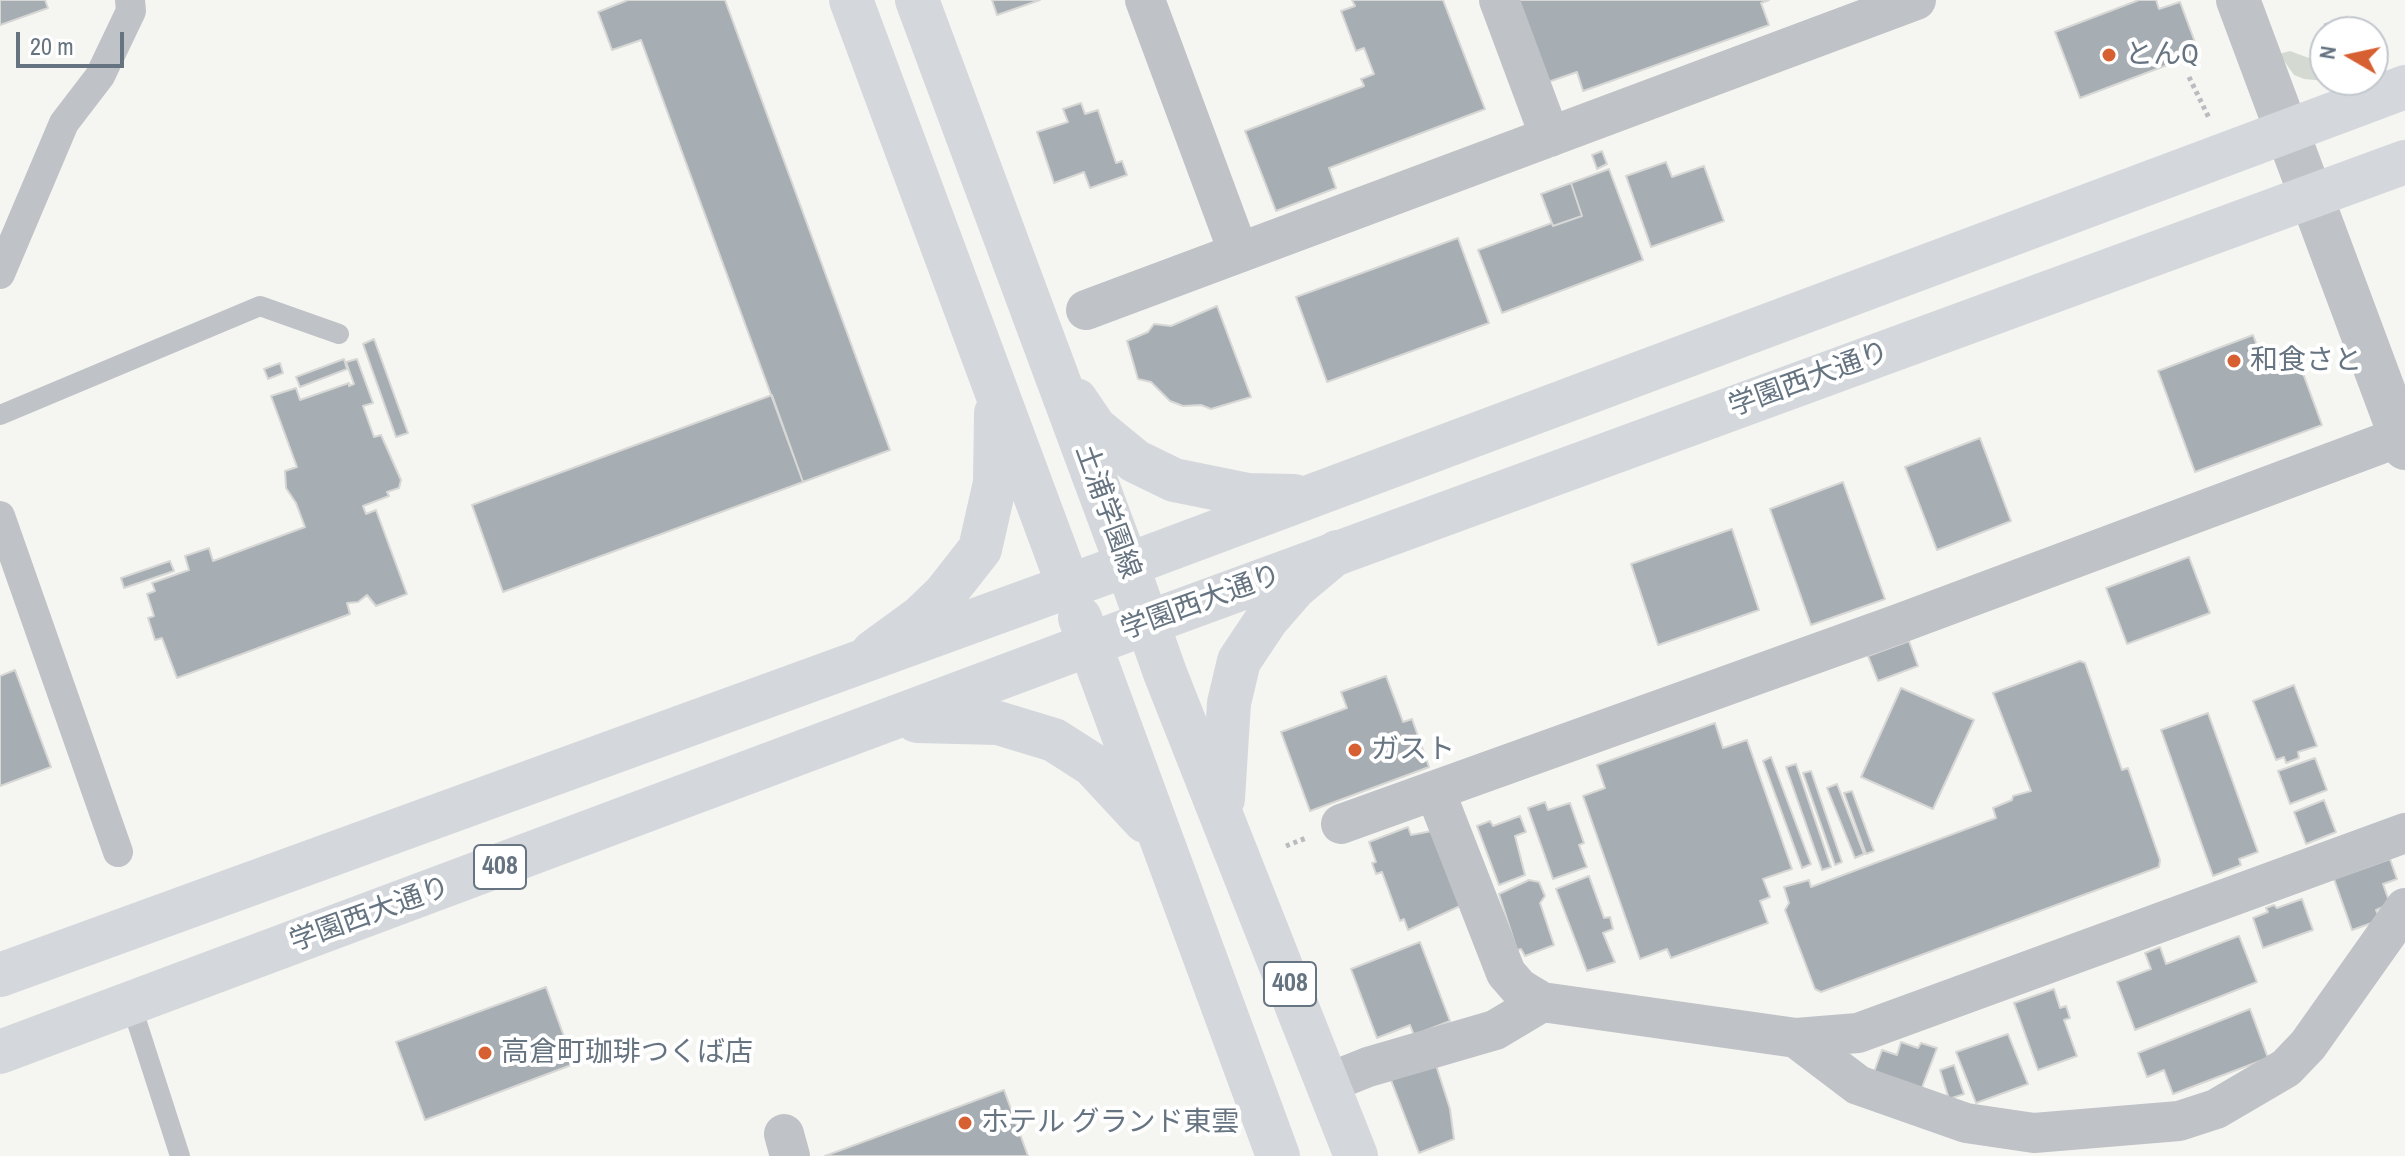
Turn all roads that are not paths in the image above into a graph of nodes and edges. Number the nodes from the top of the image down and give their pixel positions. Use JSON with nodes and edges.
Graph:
{"nodes":[{"id":1,"x":130,"y":0,"type":"edge"},
{"id":2,"x":851,"y":0,"type":"edge"},
{"id":3,"x":917,"y":0,"type":"edge"},
{"id":4,"x":1145,"y":0,"type":"edge"},
{"id":5,"x":1499,"y":0,"type":"edge"},
{"id":6,"x":1916,"y":0,"type":"edge"},
{"id":7,"x":2238,"y":0,"type":"edge"},
{"id":8,"x":1849,"y":12,"type":"edge"},
{"id":9,"x":2405,"y":87,"type":"edge"},
{"id":10,"x":2288,"y":131,"type":"junction"},
{"id":11,"x":1550,"y":137,"type":"junction"},
{"id":12,"x":2405,"y":162,"type":"edge"},
{"id":13,"x":2314,"y":197,"type":"junction"},
{"id":14,"x":1238,"y":251,"type":"junction"},
{"id":15,"x":0,"y":274,"type":"edge"},
{"id":16,"x":1086,"y":310,"type":"dead end"},
{"id":17,"x":339,"y":334,"type":"dead end"},
{"id":18,"x":1053,"y":366,"type":"junction"},
{"id":19,"x":995,"y":387,"type":"junction"},
{"id":20,"x":0,"y":415,"type":"edge"},
{"id":21,"x":2404,"y":440,"type":"edge"},
{"id":22,"x":1312,"y":496,"type":"junction"},
{"id":23,"x":0,"y":516,"type":"edge"},
{"id":24,"x":1337,"y":552,"type":"junction"},
{"id":25,"x":1127,"y":565,"type":"junction"},
{"id":26,"x":1069,"y":587,"type":"junction"},
{"id":27,"x":1147,"y":623,"type":"junction"},
{"id":28,"x":1090,"y":644,"type":"junction"},
{"id":29,"x":846,"y":669,"type":"junction"},
{"id":30,"x":867,"y":728,"type":"junction"},
{"id":31,"x":1435,"y":791,"type":"junction"},
{"id":32,"x":1223,"y":813,"type":"junction"},
{"id":33,"x":1341,"y":824,"type":"dead end"},
{"id":34,"x":2405,"y":833,"type":"edge"},
{"id":35,"x":1162,"y":841,"type":"junction"},
{"id":36,"x":118,"y":852,"type":"dead end"},
{"id":37,"x":2405,"y":908,"type":"edge"},
{"id":38,"x":0,"y":975,"type":"edge"},
{"id":39,"x":1542,"y":1002,"type":"junction"},
{"id":40,"x":131,"y":1004,"type":"junction"},
{"id":41,"x":1796,"y":1038,"type":"junction"},
{"id":42,"x":0,"y":1052,"type":"edge"},
{"id":43,"x":1328,"y":1083,"type":"junction"},
{"id":44,"x":180,"y":1156,"type":"edge"},
{"id":45,"x":1278,"y":1156,"type":"edge"},
{"id":46,"x":1356,"y":1156,"type":"edge"}],
"edges":[{"from":1,"to":15,"type":"street"},
{"from":2,"to":19,"type":"main road"},
{"from":3,"to":18,"type":"main road","name":"土浦学園線"},
{"from":4,"to":14,"type":"street"},
{"from":5,"to":11,"type":"street"},
{"from":6,"to":8,"type":"street"},
{"from":7,"to":10,"type":"street"},
{"from":8,"to":11,"type":"street"},
{"from":9,"to":10,"type":"main road"},
{"from":10,"to":13,"type":"street"},
{"from":10,"to":22,"type":"main road"},
{"from":11,"to":14,"type":"street"},
{"from":12,"to":13,"type":"main road","name":"学園西大通り"},
{"from":13,"to":21,"type":"street"},
{"from":13,"to":24,"type":"main road","name":"学園西大通り"},
{"from":14,"to":16,"type":"street"},
{"from":17,"to":20,"type":"lane"},
{"from":18,"to":22,"type":"main road"},
{"from":18,"to":25,"type":"main road","name":"土浦学園線"},
{"from":19,"to":26,"type":"main road"},
{"from":19,"to":29,"type":"main road"},
{"from":21,"to":31,"type":"street"},
{"from":22,"to":25,"type":"main road"},
{"from":23,"to":36,"type":"street"},
{"from":24,"to":27,"type":"main road","name":"学園西大通り"},
{"from":24,"to":32,"type":"main road"},
{"from":25,"to":26,"type":"main road","number":"408"},
{"from":25,"to":27,"type":"main road","name":"土浦学園線","number":"408"},
{"from":26,"to":28,"type":"main road","number":"408"},
{"from":26,"to":29,"type":"main road","number":"408"},
{"from":27,"to":28,"type":"main road","name":"学園西大通り","number":"408"},
{"from":27,"to":32,"type":"main road","name":"土浦学園線","number":"408"},
{"from":28,"to":30,"type":"main road","name":"学園西大通り","number":"408"},
{"from":28,"to":35,"type":"main road","number":"408"},
{"from":29,"to":38,"type":"main road","number":"408"},
{"from":30,"to":35,"type":"main road"},
{"from":30,"to":40,"type":"main road","name":"学園西大通り","number":"408"},
{"from":31,"to":33,"type":"street"},
{"from":31,"to":39,"type":"street"},
{"from":32,"to":43,"type":"main road","name":"土浦学園線","number":"408"},
{"from":34,"to":41,"type":"street"},
{"from":35,"to":45,"type":"main road","number":"408"},
{"from":37,"to":41,"type":"street"},
{"from":39,"to":41,"type":"street"},
{"from":39,"to":43,"type":"street"},
{"from":40,"to":42,"type":"main road","name":"学園西大通り","number":"408"},
{"from":40,"to":44,"type":"lane"},
{"from":43,"to":46,"type":"main road","name":"土浦学園線","number":"408"}]}
